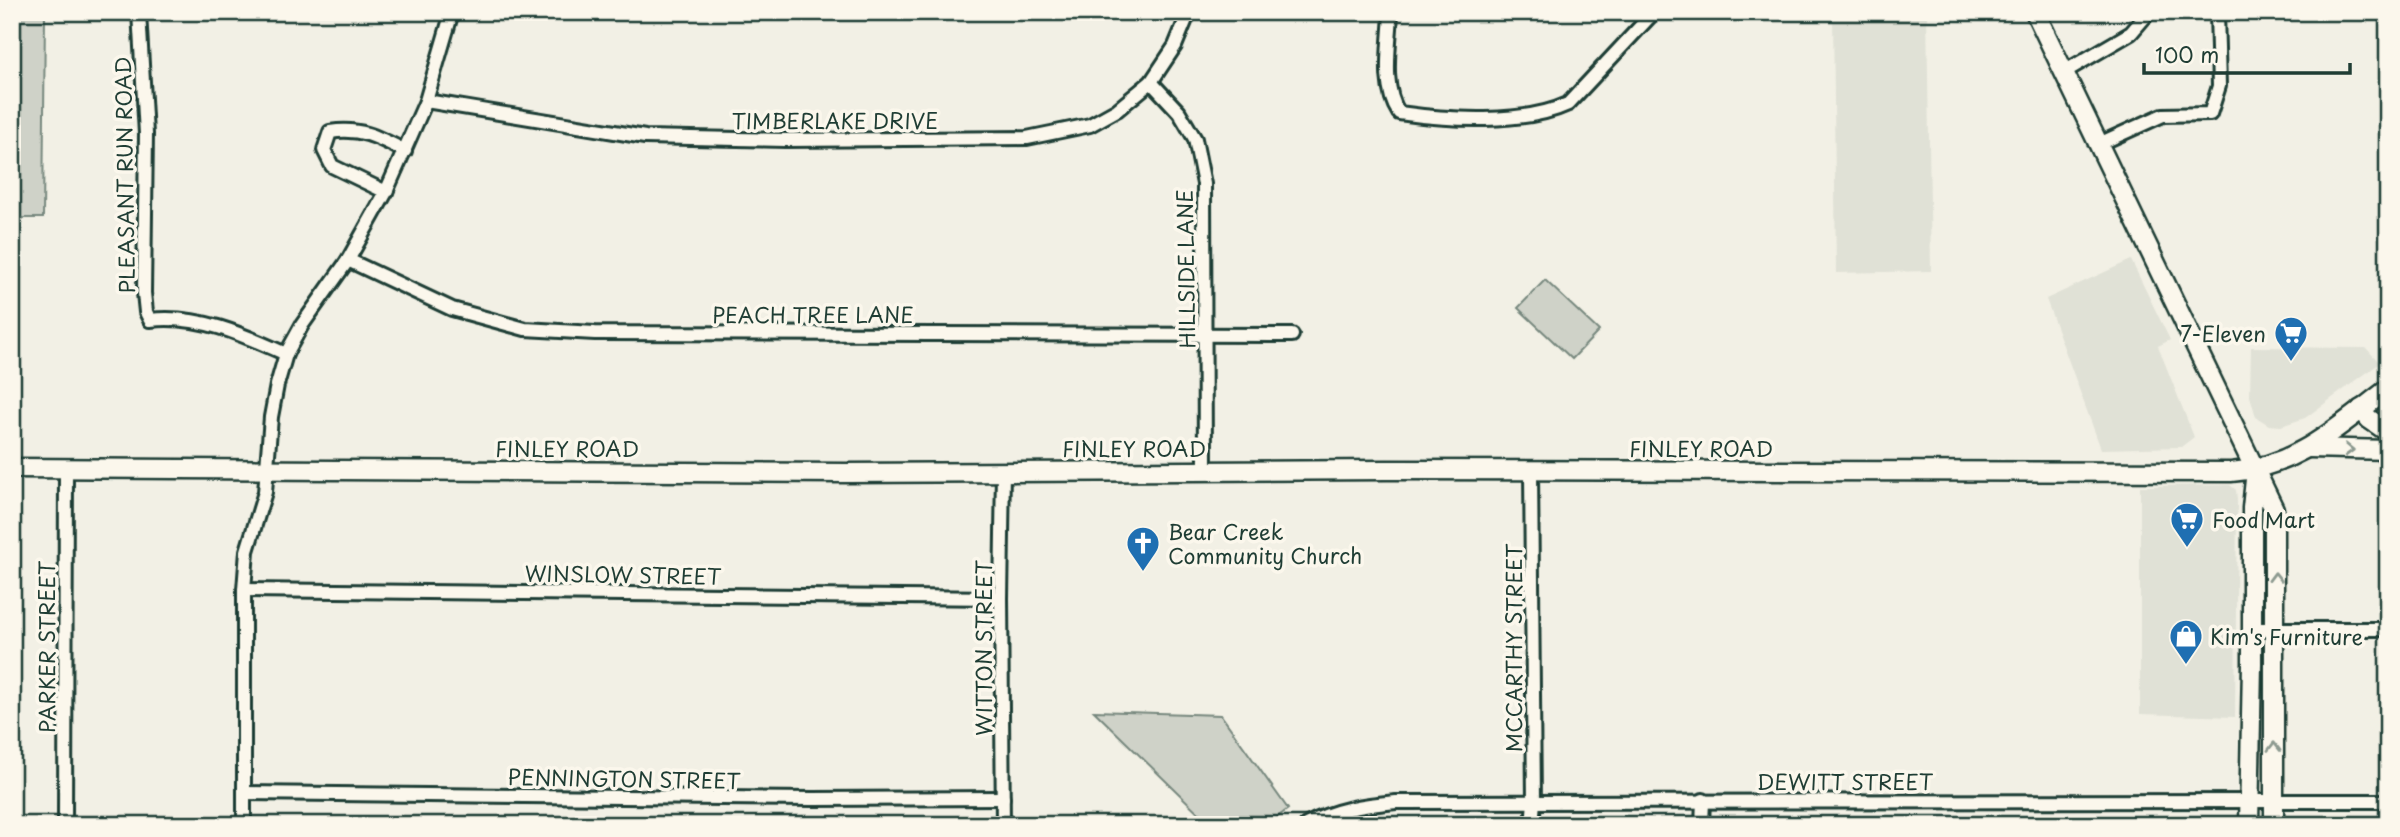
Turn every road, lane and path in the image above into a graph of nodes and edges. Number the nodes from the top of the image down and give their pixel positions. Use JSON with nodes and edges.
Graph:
{"nodes":[{"id":1,"x":139,"y":12,"type":"edge"},
{"id":2,"x":452,"y":12,"type":"edge"},
{"id":3,"x":1189,"y":12,"type":"edge"},
{"id":4,"x":1391,"y":12,"type":"edge"},
{"id":5,"x":1654,"y":12,"type":"edge"},
{"id":6,"x":2035,"y":12,"type":"edge"},
{"id":7,"x":2150,"y":12,"type":"edge"},
{"id":8,"x":2217,"y":12,"type":"edge"},
{"id":9,"x":2064,"y":72,"type":"junction"},
{"id":10,"x":1152,"y":82,"type":"junction"},
{"id":11,"x":426,"y":101,"type":"junction"},
{"id":12,"x":2099,"y":144,"type":"junction"},
{"id":13,"x":405,"y":151,"type":"junction"},
{"id":14,"x":386,"y":192,"type":"junction"},
{"id":15,"x":348,"y":260,"type":"junction"},
{"id":16,"x":1205,"y":335,"type":"junction"},
{"id":17,"x":1292,"y":335,"type":"dead end"},
{"id":18,"x":286,"y":354,"type":"junction"},
{"id":19,"x":2388,"y":389,"type":"edge"},
{"id":20,"x":2365,"y":414,"type":"junction"},
{"id":21,"x":2388,"y":432,"type":"edge"},
{"id":22,"x":2388,"y":444,"type":"edge"},
{"id":23,"x":2309,"y":448,"type":"junction"},
{"id":24,"x":2388,"y":450,"type":"edge"},
{"id":25,"x":12,"y":468,"type":"edge"},
{"id":26,"x":66,"y":468,"type":"junction"},
{"id":27,"x":268,"y":470,"type":"junction"},
{"id":28,"x":2256,"y":470,"type":"junction"},
{"id":29,"x":1003,"y":471,"type":"junction"},
{"id":30,"x":1205,"y":471,"type":"junction"},
{"id":31,"x":1531,"y":471,"type":"junction"},
{"id":32,"x":244,"y":590,"type":"junction"},
{"id":33,"x":1001,"y":598,"type":"junction"},
{"id":34,"x":2252,"y":629,"type":"junction"},
{"id":35,"x":2275,"y":629,"type":"junction"},
{"id":36,"x":2388,"y":629,"type":"edge"},
{"id":37,"x":244,"y":793,"type":"junction"},
{"id":38,"x":1003,"y":798,"type":"junction"},
{"id":39,"x":1703,"y":800,"type":"junction"},
{"id":40,"x":2249,"y":801,"type":"junction"},
{"id":41,"x":2274,"y":801,"type":"junction"},
{"id":42,"x":2388,"y":801,"type":"edge"},
{"id":43,"x":1534,"y":802,"type":"junction"},
{"id":44,"x":65,"y":825,"type":"edge"},
{"id":45,"x":244,"y":825,"type":"edge"},
{"id":46,"x":1003,"y":825,"type":"edge"},
{"id":47,"x":1306,"y":825,"type":"edge"},
{"id":48,"x":1532,"y":825,"type":"edge"},
{"id":49,"x":1702,"y":825,"type":"edge"},
{"id":50,"x":2249,"y":825,"type":"edge"},
{"id":51,"x":2274,"y":825,"type":"edge"}],
"edges":[{"from":1,"to":18,"type":"street","name":"PLEASANT RUN ROAD"},
{"from":2,"to":11,"type":"street"},
{"from":3,"to":10,"type":"street","name":"TIMBERLAKE DRIVE"},
{"from":4,"to":5,"type":"street"},
{"from":6,"to":9,"type":"street"},
{"from":7,"to":9,"type":"street"},
{"from":8,"to":12,"type":"street"},
{"from":9,"to":12,"type":"street"},
{"from":10,"to":11,"type":"street","name":"TIMBERLAKE DRIVE"},
{"from":10,"to":16,"type":"street","name":"HILLSIDE LANE"},
{"from":11,"to":13,"type":"street"},
{"from":12,"to":28,"type":"street"},
{"from":13,"to":14,"type":"street"},
{"from":13,"to":14,"type":"street"},
{"from":14,"to":15,"type":"street"},
{"from":15,"to":16,"type":"street","name":"PEACH TREE LANE"},
{"from":15,"to":18,"type":"street"},
{"from":16,"to":17,"type":"street","name":"PEACH TREE LANE"},
{"from":16,"to":30,"type":"street","name":"HILLSIDE LANE"},
{"from":18,"to":27,"type":"street"},
{"from":19,"to":20,"type":"street"},
{"from":20,"to":21,"type":"street"},
{"from":20,"to":22,"type":"street"},
{"from":20,"to":23,"type":"street"},
{"from":23,"to":24,"type":"street","one_way":true},
{"from":23,"to":28,"type":"street"},
{"from":25,"to":26,"type":"street","name":"FINLEY ROAD"},
{"from":26,"to":27,"type":"street","name":"FINLEY ROAD"},
{"from":26,"to":44,"type":"street","name":"PARKER STREET"},
{"from":27,"to":29,"type":"street","name":"FINLEY ROAD"},
{"from":27,"to":32,"type":"street"},
{"from":28,"to":31,"type":"street","name":"FINLEY ROAD"},
{"from":28,"to":34,"type":"street"},
{"from":35,"to":28,"type":"street","one_way":true},
{"from":29,"to":30,"type":"street","name":"FINLEY ROAD"},
{"from":29,"to":33,"type":"street","name":"WITTON STREET"},
{"from":30,"to":31,"type":"street","name":"FINLEY ROAD"},
{"from":31,"to":43,"type":"street","name":"MCCARTHY STREET"},
{"from":32,"to":33,"type":"street","name":"WINSLOW STREET"},
{"from":32,"to":37,"type":"street"},
{"from":33,"to":38,"type":"street","name":"WITTON STREET"},
{"from":34,"to":35,"type":"street"},
{"from":34,"to":40,"type":"street"},
{"from":35,"to":36,"type":"street"},
{"from":41,"to":35,"type":"street","one_way":true},
{"from":37,"to":38,"type":"street","name":"PENNINGTON STREET"},
{"from":37,"to":45,"type":"street"},
{"from":38,"to":46,"type":"street","name":"WITTON STREET"},
{"from":39,"to":40,"type":"street","name":"DEWITT STREET"},
{"from":39,"to":43,"type":"street","name":"DEWITT STREET"},
{"from":39,"to":49,"type":"street"},
{"from":40,"to":41,"type":"street","name":"DEWITT STREET"},
{"from":40,"to":50,"type":"street"},
{"from":41,"to":42,"type":"street","name":"DEWITT STREET"},
{"from":41,"to":51,"type":"street"},
{"from":43,"to":47,"type":"street","name":"DEWITT STREET"},
{"from":43,"to":48,"type":"street","name":"MCCARTHY STREET"}]}
